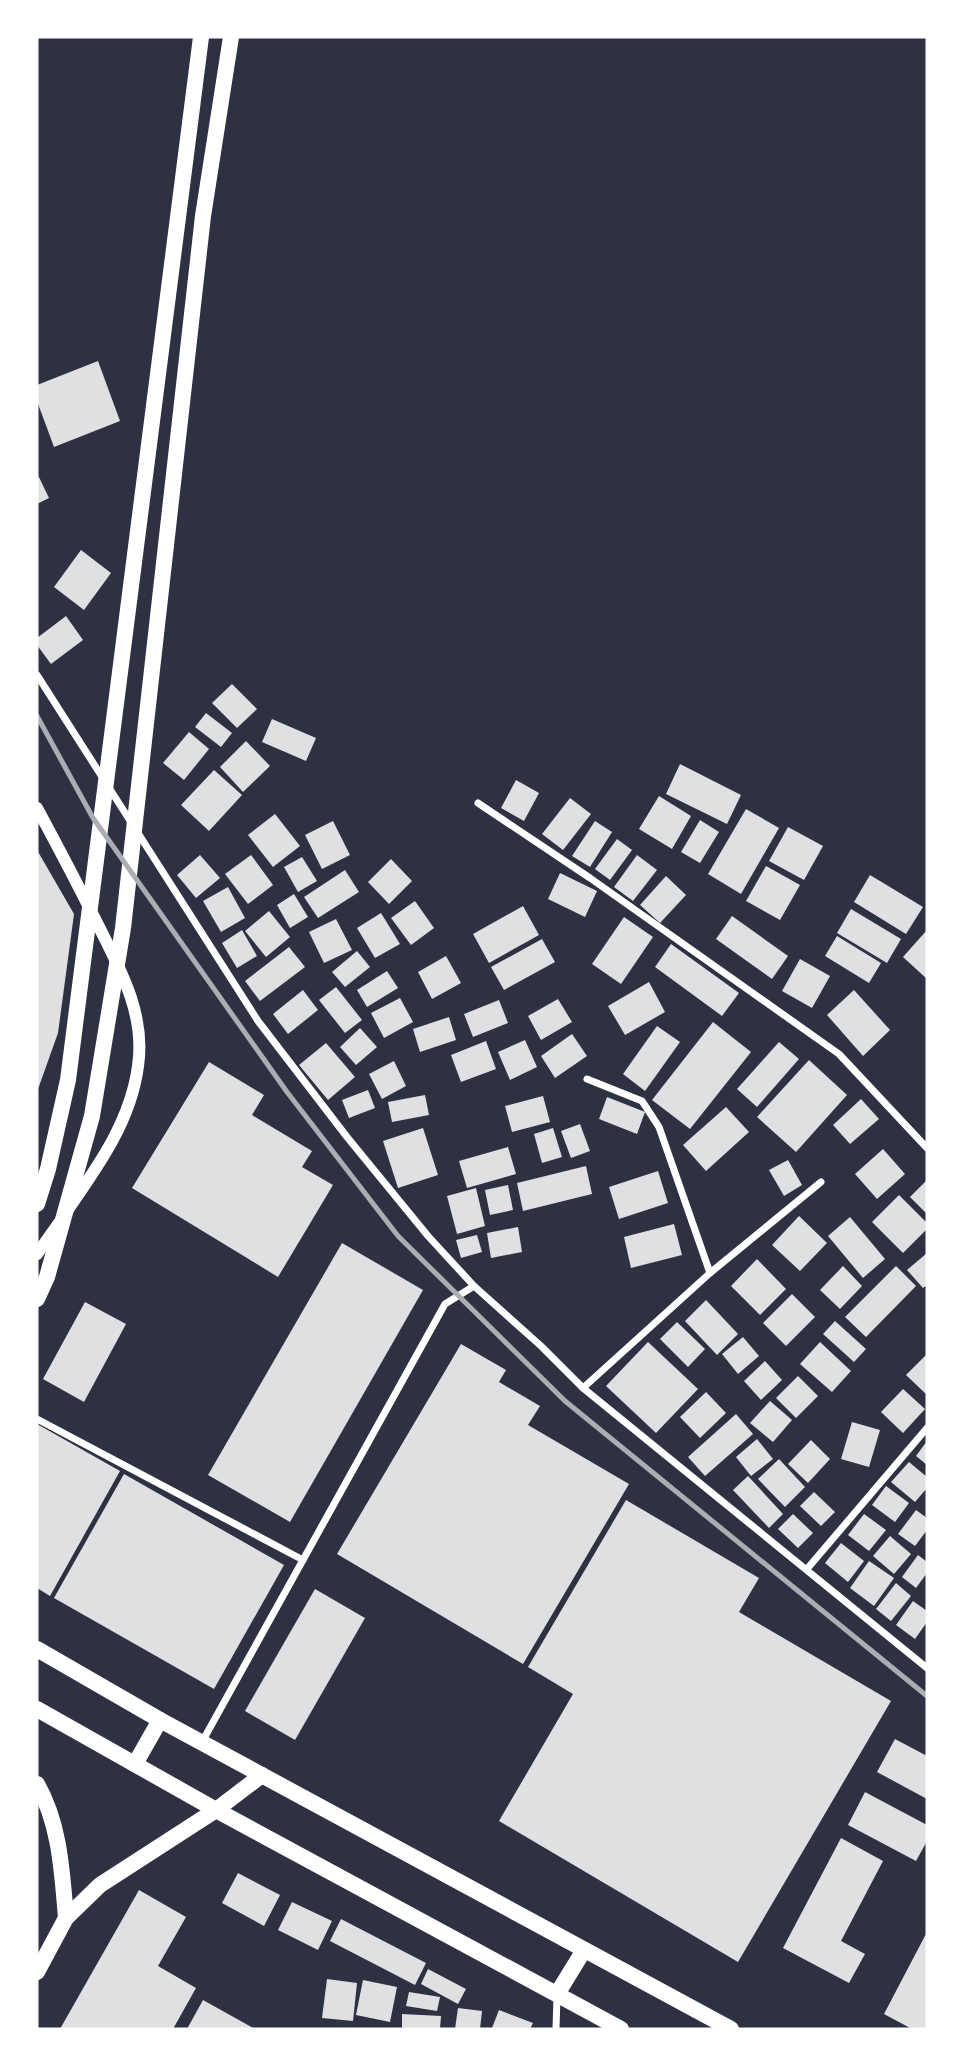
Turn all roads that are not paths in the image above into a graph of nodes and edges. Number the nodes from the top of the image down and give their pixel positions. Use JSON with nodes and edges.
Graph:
{"nodes":[{"id":1,"x":201,"y":37,"type":"edge"},
{"id":2,"x":231,"y":37,"type":"edge"},
{"id":3,"x":37,"y":675,"type":"edge"},
{"id":4,"x":478,"y":803,"type":"dead end"},
{"id":5,"x":37,"y":808,"type":"edge"},
{"id":6,"x":587,"y":1079,"type":"dead end"},
{"id":7,"x":927,"y":1148,"type":"edge"},
{"id":8,"x":821,"y":1182,"type":"dead end"},
{"id":9,"x":37,"y":1204,"type":"edge"},
{"id":10,"x":37,"y":1255,"type":"edge"},
{"id":11,"x":710,"y":1273,"type":"junction"},
{"id":12,"x":474,"y":1286,"type":"junction"},
{"id":13,"x":37,"y":1299,"type":"edge"},
{"id":14,"x":583,"y":1388,"type":"junction"},
{"id":15,"x":37,"y":1419,"type":"edge"},
{"id":16,"x":927,"y":1428,"type":"edge"},
{"id":17,"x":303,"y":1560,"type":"junction"},
{"id":18,"x":807,"y":1570,"type":"junction"},
{"id":19,"x":37,"y":1648,"type":"edge"},
{"id":20,"x":927,"y":1668,"type":"edge"},
{"id":21,"x":37,"y":1709,"type":"edge"},
{"id":22,"x":160,"y":1720,"type":"junction"},
{"id":23,"x":202,"y":1742,"type":"junction"},
{"id":24,"x":135,"y":1764,"type":"junction"},
{"id":25,"x":262,"y":1775,"type":"junction"},
{"id":26,"x":37,"y":1784,"type":"edge"},
{"id":27,"x":216,"y":1810,"type":"junction"},
{"id":28,"x":66,"y":1918,"type":"junction"},
{"id":29,"x":584,"y":1950,"type":"junction"},
{"id":30,"x":38,"y":1970,"type":"edge"},
{"id":31,"x":557,"y":1994,"type":"junction"},
{"id":32,"x":556,"y":2029,"type":"edge"},
{"id":33,"x":621,"y":2029,"type":"edge"},
{"id":34,"x":731,"y":2029,"type":"edge"}],
"edges":[{"from":1,"to":9,"type":"main road"},
{"from":2,"to":13,"type":"main road"},
{"from":3,"to":12,"type":"street"},
{"from":4,"to":7,"type":"street"},
{"from":5,"to":10,"type":"street"},
{"from":6,"to":11,"type":"street"},
{"from":8,"to":11,"type":"street"},
{"from":11,"to":14,"type":"street"},
{"from":12,"to":14,"type":"street"},
{"from":12,"to":17,"type":"street"},
{"from":14,"to":18,"type":"street"},
{"from":15,"to":17,"type":"street"},
{"from":16,"to":18,"type":"street"},
{"from":17,"to":23,"type":"street"},
{"from":18,"to":20,"type":"street"},
{"from":19,"to":22,"type":"main road"},
{"from":21,"to":24,"type":"main road"},
{"from":22,"to":23,"type":"main road"},
{"from":22,"to":24,"type":"main road"},
{"from":23,"to":25,"type":"main road"},
{"from":24,"to":27,"type":"main road"},
{"from":25,"to":27,"type":"main road"},
{"from":25,"to":29,"type":"main road"},
{"from":26,"to":28,"type":"main road"},
{"from":27,"to":28,"type":"main road"},
{"from":27,"to":31,"type":"main road"},
{"from":28,"to":30,"type":"main road"},
{"from":29,"to":31,"type":"main road"},
{"from":29,"to":34,"type":"main road"},
{"from":31,"to":32,"type":"street"},
{"from":31,"to":33,"type":"main road"}]}
